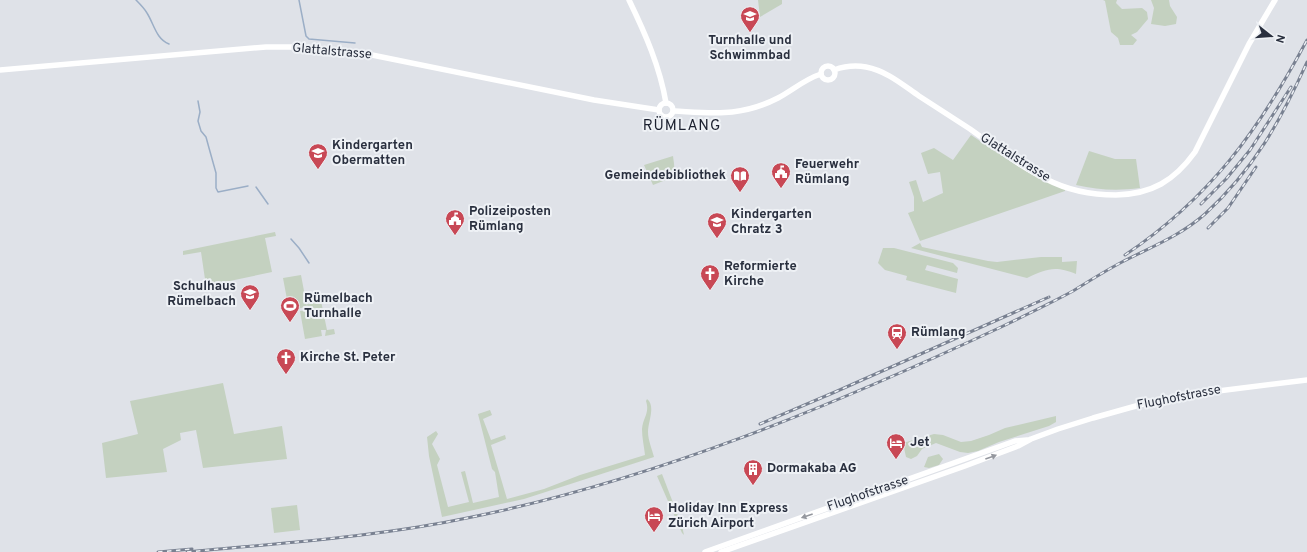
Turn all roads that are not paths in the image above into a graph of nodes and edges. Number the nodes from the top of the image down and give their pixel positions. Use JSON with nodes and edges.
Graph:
{"nodes":[{"id":1,"x":629,"y":0,"type":"edge"},
{"id":2,"x":1275,"y":0,"type":"edge"},
{"id":3,"x":0,"y":70,"type":"edge"},
{"id":4,"x":834,"y":70,"type":"junction"},
{"id":5,"x":821,"y":74,"type":"junction"},
{"id":6,"x":666,"y":103,"type":"junction"},
{"id":7,"x":659,"y":110,"type":"junction"},
{"id":8,"x":674,"y":111,"type":"junction"},
{"id":9,"x":1307,"y":380,"type":"edge"},
{"id":10,"x":1031,"y":439,"type":"junction"},
{"id":11,"x":705,"y":552,"type":"edge"},
{"id":12,"x":721,"y":552,"type":"edge"}],
"edges":[{"from":1,"to":6,"type":"street"},
{"from":2,"to":4,"type":"street","name":"Glattalstrasse"},
{"from":3,"to":7,"type":"street","name":"Glattalstrasse"},
{"from":4,"to":5,"type":"street"},
{"from":4,"to":5,"type":"street"},
{"from":5,"to":8,"type":"street"},
{"from":6,"to":7,"type":"street"},
{"from":6,"to":8,"type":"street"},
{"from":7,"to":8,"type":"street"},
{"from":9,"to":10,"type":"street","name":"Flughofstrasse"},
{"from":10,"to":11,"type":"street","name":"Flughofstrasse","one_way":true},
{"from":12,"to":10,"type":"street","name":"Flughofstrasse","one_way":true}]}
